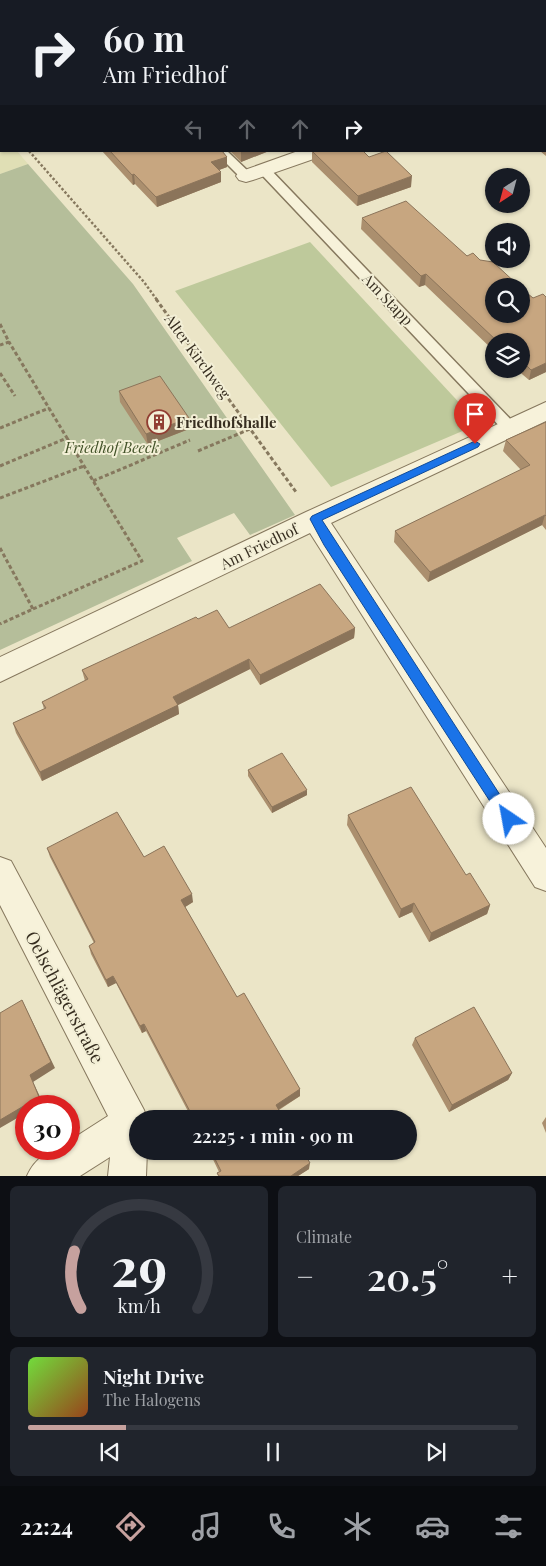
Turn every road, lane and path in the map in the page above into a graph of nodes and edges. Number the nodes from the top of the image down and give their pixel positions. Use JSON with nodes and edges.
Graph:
{"nodes":[{"id":1,"x":30,"y":152,"type":"edge"},
{"id":2,"x":222,"y":152,"type":"edge"},
{"id":3,"x":315,"y":152,"type":"edge"},
{"id":4,"x":255,"y":173,"type":"junction"},
{"id":5,"x":0,"y":324,"type":"edge"},
{"id":6,"x":9,"y":342,"type":"junction"},
{"id":7,"x":0,"y":345,"type":"edge"},
{"id":8,"x":0,"y":373,"type":"edge"},
{"id":9,"x":14,"y":396,"type":"dead end"},
{"id":10,"x":49,"y":408,"type":"junction"},
{"id":11,"x":546,"y":411,"type":"edge"},
{"id":12,"x":0,"y":428,"type":"edge"},
{"id":13,"x":250,"y":428,"type":"junction"},
{"id":14,"x":510,"y":428,"type":"junction"},
{"id":15,"x":67,"y":438,"type":"junction"},
{"id":16,"x":190,"y":440,"type":"dead end"},
{"id":17,"x":198,"y":450,"type":"dead end"},
{"id":18,"x":0,"y":466,"type":"edge"},
{"id":19,"x":84,"y":466,"type":"junction"},
{"id":20,"x":93,"y":481,"type":"junction"},
{"id":21,"x":0,"y":498,"type":"edge"},
{"id":22,"x":315,"y":519,"type":"junction"},
{"id":23,"x":0,"y":548,"type":"edge"},
{"id":24,"x":33,"y":609,"type":"junction"},
{"id":25,"x":0,"y":624,"type":"edge"},
{"id":26,"x":0,"y":670,"type":"edge"},
{"id":27,"x":0,"y":872,"type":"edge"},
{"id":28,"x":546,"y":876,"type":"edge"},
{"id":29,"x":129,"y":1119,"type":"edge"},
{"id":30,"x":129,"y":1124,"type":"edge"},
{"id":31,"x":129,"y":1150,"type":"edge"},
{"id":32,"x":46,"y":1176,"type":"edge"},
{"id":33,"x":127,"y":1176,"type":"edge"}],
"edges":[{"from":1,"to":13,"type":"path","name":"Alter Kirchweg"},
{"from":2,"to":4,"type":"lane","name":"Am Stapp"},
{"from":3,"to":4,"type":"street"},
{"from":4,"to":14,"type":"lane","name":"Am Stapp"},
{"from":5,"to":6,"type":"path"},
{"from":6,"to":7,"type":"path"},
{"from":6,"to":10,"type":"path"},
{"from":8,"to":9,"type":"path"},
{"from":10,"to":12,"type":"path"},
{"from":10,"to":15,"type":"path"},
{"from":11,"to":14,"type":"street","name":"Am Friedhof"},
{"from":13,"to":17,"type":"path"},
{"from":13,"to":22,"type":"path","name":"Alter Kirchweg"},
{"from":14,"to":22,"type":"street","name":"Am Friedhof"},
{"from":15,"to":18,"type":"path"},
{"from":15,"to":19,"type":"path"},
{"from":16,"to":20,"type":"path"},
{"from":19,"to":20,"type":"path"},
{"from":19,"to":21,"type":"path"},
{"from":20,"to":24,"type":"path"},
{"from":22,"to":26,"type":"street","name":"Am Friedhof"},
{"from":22,"to":28,"type":"street"},
{"from":23,"to":24,"type":"path"},
{"from":24,"to":25,"type":"path"},
{"from":27,"to":29,"type":"street","name":"Oelschlägerstraße"},
{"from":30,"to":32,"type":"street"},
{"from":31,"to":33,"type":"street"}]}
